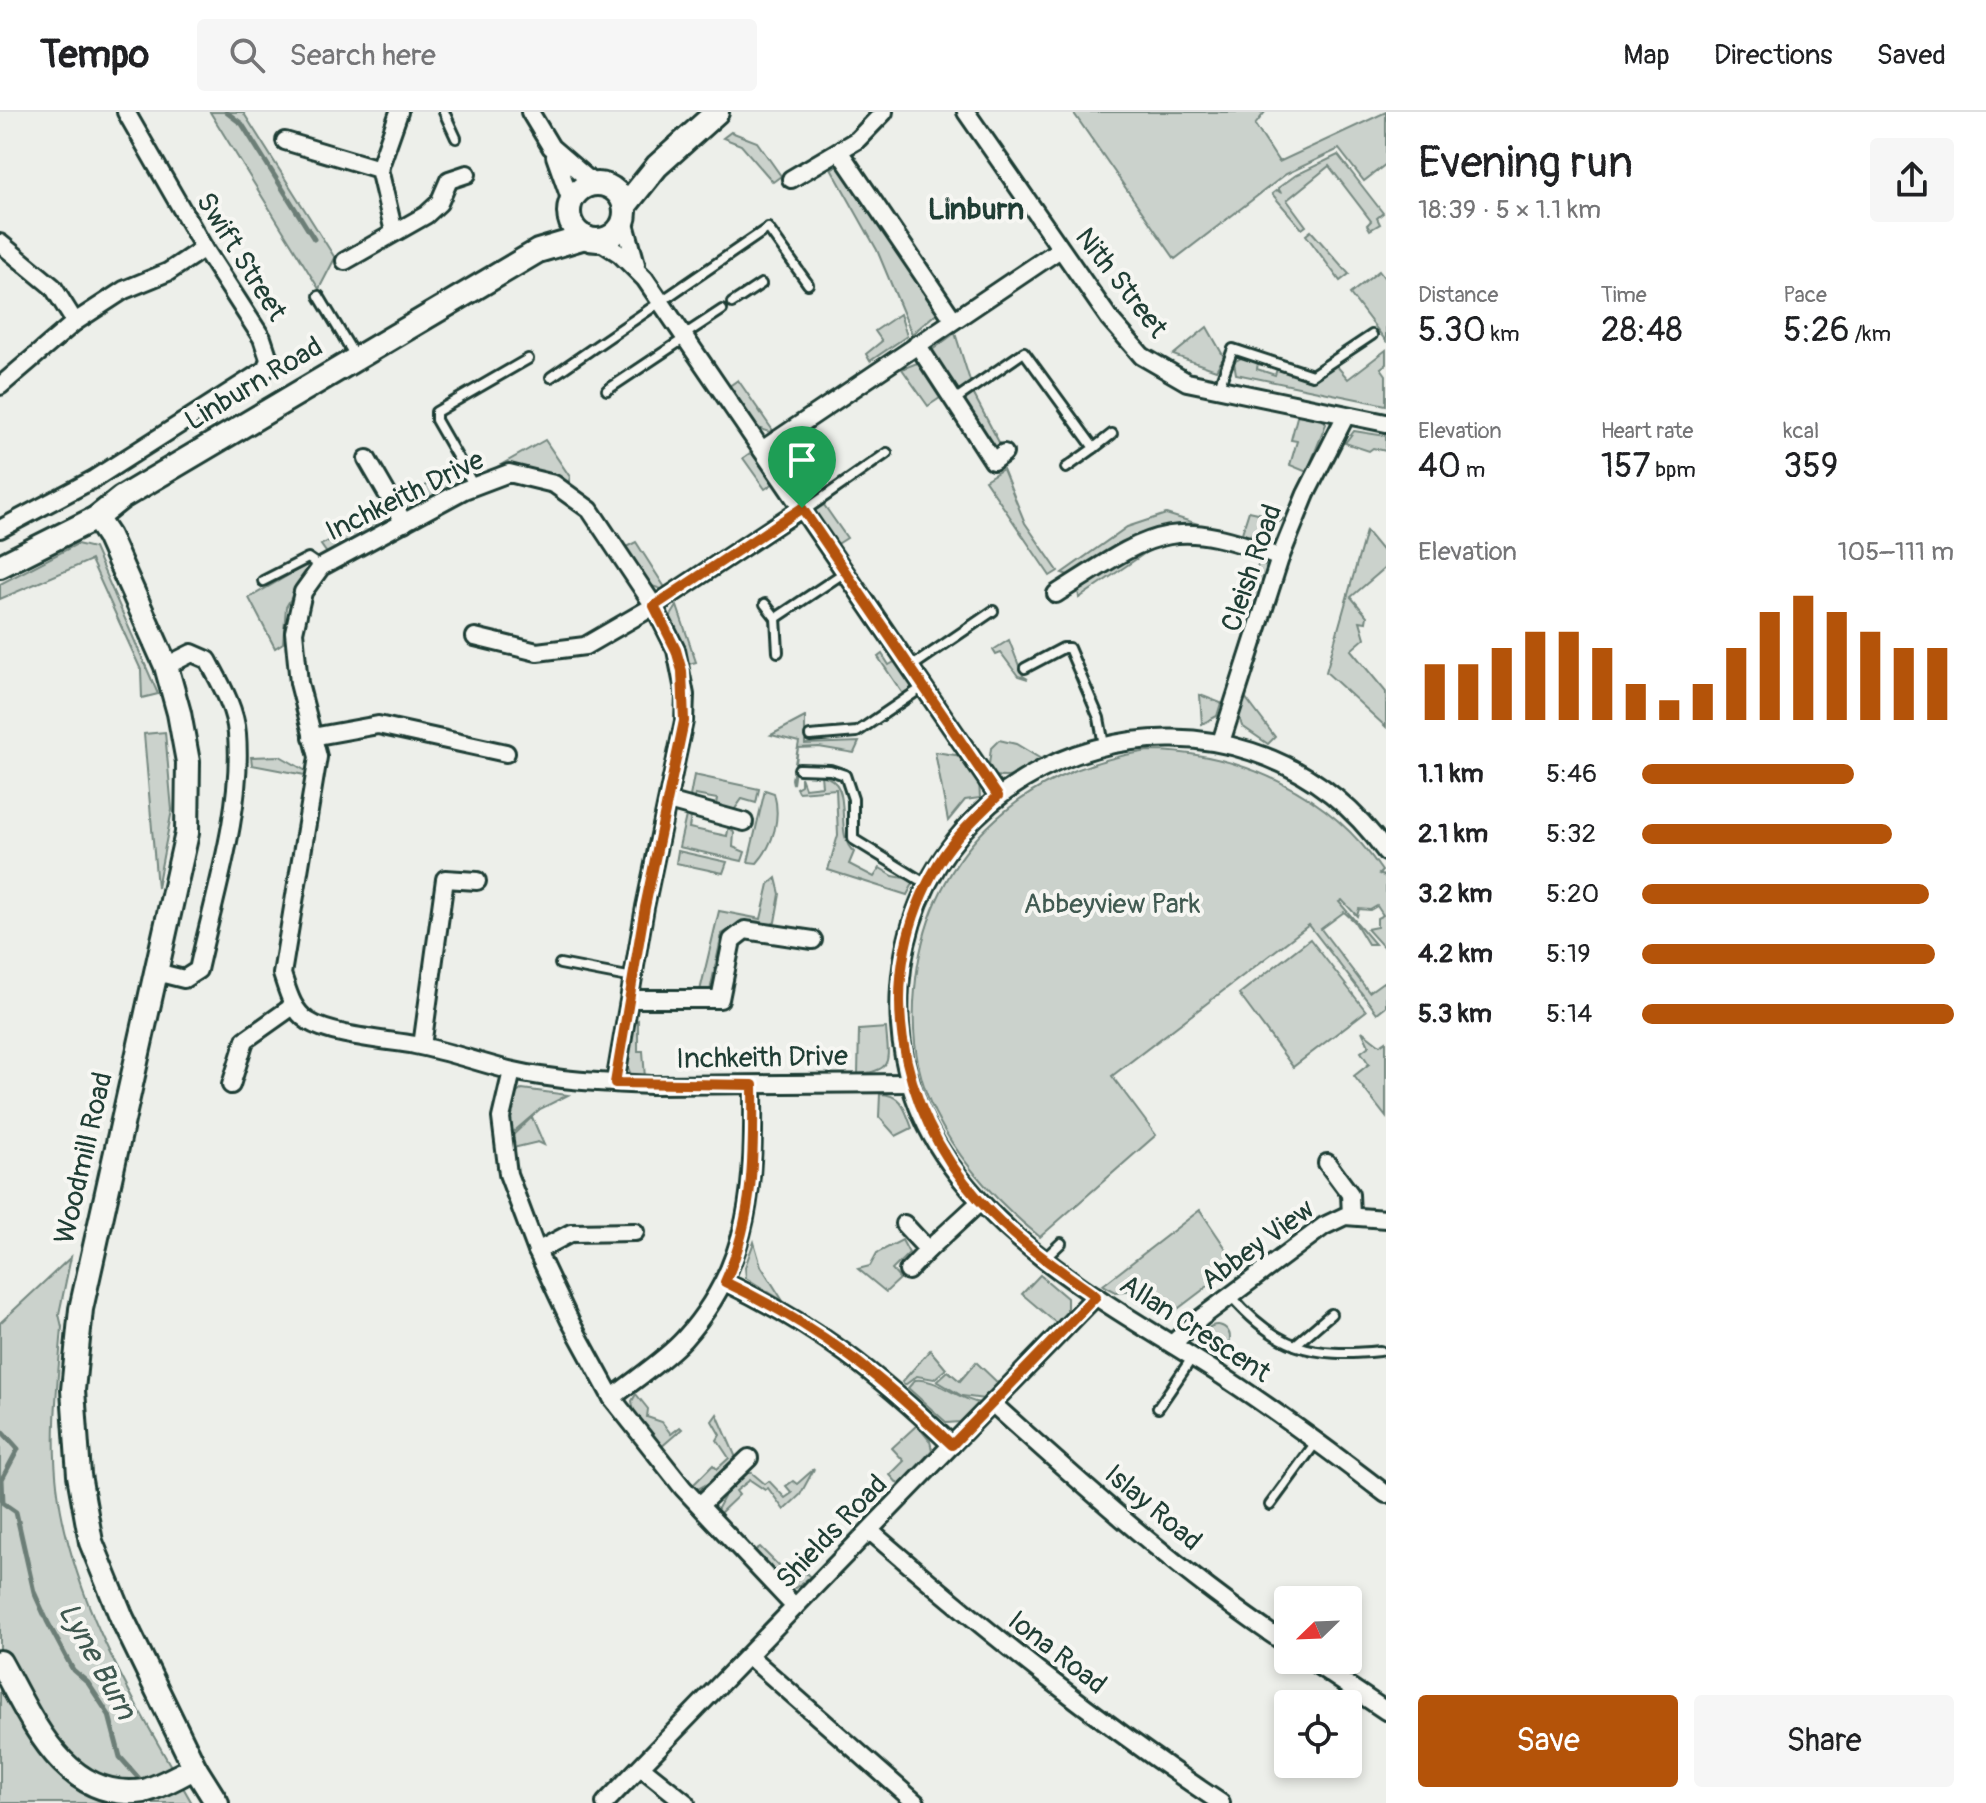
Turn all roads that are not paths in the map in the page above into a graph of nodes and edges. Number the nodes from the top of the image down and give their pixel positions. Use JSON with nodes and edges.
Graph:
{"nodes":[{"id":1,"x":126,"y":112,"type":"edge"},
{"id":2,"x":399,"y":112,"type":"edge"},
{"id":3,"x":444,"y":112,"type":"edge"},
{"id":4,"x":530,"y":112,"type":"edge"},
{"id":5,"x":717,"y":112,"type":"edge"},
{"id":6,"x":884,"y":112,"type":"edge"},
{"id":7,"x":966,"y":112,"type":"edge"},
{"id":8,"x":456,"y":138,"type":"dead end"},
{"id":9,"x":285,"y":141,"type":"dead end"},
{"id":10,"x":551,"y":147,"type":"junction"},
{"id":11,"x":839,"y":151,"type":"junction"},
{"id":12,"x":657,"y":166,"type":"junction"},
{"id":13,"x":379,"y":169,"type":"junction"},
{"id":14,"x":467,"y":174,"type":"dead end"},
{"id":15,"x":791,"y":179,"type":"dead end"},
{"id":16,"x":601,"y":185,"type":"junction"},
{"id":17,"x":570,"y":208,"type":"junction"},
{"id":18,"x":624,"y":213,"type":"junction"},
{"id":19,"x":394,"y":232,"type":"junction"},
{"id":20,"x":591,"y":239,"type":"junction"},
{"id":21,"x":0,"y":243,"type":"edge"},
{"id":22,"x":204,"y":248,"type":"junction"},
{"id":23,"x":1060,"y":249,"type":"junction"},
{"id":24,"x":538,"y":251,"type":"junction"},
{"id":25,"x":345,"y":261,"type":"dead end"},
{"id":26,"x":638,"y":270,"type":"junction"},
{"id":27,"x":761,"y":284,"type":"dead end"},
{"id":28,"x":808,"y":284,"type":"dead end"},
{"id":29,"x":319,"y":296,"type":"dead end"},
{"id":30,"x":661,"y":303,"type":"junction"},
{"id":31,"x":732,"y":303,"type":"dead end"},
{"id":32,"x":722,"y":310,"type":"dead end"},
{"id":33,"x":953,"y":319,"type":"junction"},
{"id":34,"x":75,"y":322,"type":"junction"},
{"id":35,"x":1372,"y":335,"type":"dead end"},
{"id":36,"x":684,"y":337,"type":"junction"},
{"id":37,"x":917,"y":344,"type":"junction"},
{"id":38,"x":356,"y":358,"type":"junction"},
{"id":39,"x":528,"y":359,"type":"dead end"},
{"id":40,"x":551,"y":377,"type":"dead end"},
{"id":41,"x":0,"y":386,"type":"edge"},
{"id":42,"x":607,"y":390,"type":"dead end"},
{"id":43,"x":1217,"y":390,"type":"junction"},
{"id":44,"x":952,"y":402,"type":"junction"},
{"id":45,"x":1345,"y":417,"type":"junction"},
{"id":46,"x":1386,"y":423,"type":"edge"},
{"id":47,"x":1112,"y":434,"type":"dead end"},
{"id":48,"x":1094,"y":448,"type":"junction"},
{"id":49,"x":762,"y":450,"type":"junction"},
{"id":50,"x":887,"y":453,"type":"dead end"},
{"id":51,"x":367,"y":459,"type":"dead end"},
{"id":52,"x":993,"y":461,"type":"dead end"},
{"id":53,"x":1066,"y":468,"type":"dead end"},
{"id":54,"x":474,"y":486,"type":"junction"},
{"id":55,"x":803,"y":510,"type":"junction"},
{"id":56,"x":96,"y":518,"type":"junction"},
{"id":57,"x":404,"y":523,"type":"junction"},
{"id":58,"x":0,"y":529,"type":"edge"},
{"id":59,"x":1280,"y":558,"type":"junction"},
{"id":60,"x":0,"y":566,"type":"edge"},
{"id":61,"x":321,"y":567,"type":"junction"},
{"id":62,"x":845,"y":572,"type":"junction"},
{"id":63,"x":263,"y":581,"type":"dead end"},
{"id":64,"x":1056,"y":594,"type":"dead end"},
{"id":65,"x":765,"y":604,"type":"dead end"},
{"id":66,"x":654,"y":606,"type":"junction"},
{"id":67,"x":993,"y":611,"type":"dead end"},
{"id":68,"x":776,"y":618,"type":"junction"},
{"id":69,"x":475,"y":637,"type":"dead end"},
{"id":70,"x":778,"y":652,"type":"dead end"},
{"id":71,"x":166,"y":666,"type":"junction"},
{"id":72,"x":910,"y":668,"type":"junction"},
{"id":73,"x":1025,"y":668,"type":"dead end"},
{"id":74,"x":924,"y":687,"type":"junction"},
{"id":75,"x":810,"y":736,"type":"dead end"},
{"id":76,"x":312,"y":737,"type":"junction"},
{"id":77,"x":1221,"y":742,"type":"junction"},
{"id":78,"x":1104,"y":745,"type":"junction"},
{"id":79,"x":506,"y":753,"type":"dead end"},
{"id":80,"x":799,"y":769,"type":"dead end"},
{"id":81,"x":998,"y":796,"type":"junction"},
{"id":82,"x":668,"y":801,"type":"junction"},
{"id":83,"x":744,"y":823,"type":"dead end"},
{"id":84,"x":1386,"y":852,"type":"edge"},
{"id":85,"x":477,"y":881,"type":"dead end"},
{"id":86,"x":928,"y":885,"type":"junction"},
{"id":87,"x":813,"y":940,"type":"dead end"},
{"id":88,"x":560,"y":964,"type":"dead end"},
{"id":89,"x":156,"y":972,"type":"junction"},
{"id":90,"x":634,"y":979,"type":"junction"},
{"id":91,"x":630,"y":999,"type":"junction"},
{"id":92,"x":293,"y":1006,"type":"junction"},
{"id":93,"x":422,"y":1046,"type":"junction"},
{"id":94,"x":512,"y":1071,"type":"junction"},
{"id":95,"x":615,"y":1083,"type":"junction"},
{"id":96,"x":910,"y":1083,"type":"junction"},
{"id":97,"x":231,"y":1085,"type":"dead end"},
{"id":98,"x":753,"y":1085,"type":"junction"},
{"id":99,"x":1327,"y":1163,"type":"dead end"},
{"id":100,"x":980,"y":1202,"type":"junction"},
{"id":101,"x":1351,"y":1216,"type":"junction"},
{"id":102,"x":1386,"y":1219,"type":"edge"},
{"id":103,"x":904,"y":1224,"type":"dead end"},
{"id":104,"x":635,"y":1232,"type":"dead end"},
{"id":105,"x":1061,"y":1243,"type":"dead end"},
{"id":106,"x":928,"y":1250,"type":"junction"},
{"id":107,"x":537,"y":1251,"type":"junction"},
{"id":108,"x":1044,"y":1259,"type":"junction"},
{"id":109,"x":908,"y":1271,"type":"dead end"},
{"id":110,"x":725,"y":1282,"type":"junction"},
{"id":111,"x":1231,"y":1295,"type":"junction"},
{"id":112,"x":1096,"y":1296,"type":"junction"},
{"id":113,"x":1331,"y":1314,"type":"dead end"},
{"id":114,"x":1172,"y":1344,"type":"junction"},
{"id":115,"x":1295,"y":1345,"type":"junction"},
{"id":116,"x":1380,"y":1351,"type":"dead end"},
{"id":117,"x":1192,"y":1357,"type":"junction"},
{"id":118,"x":612,"y":1398,"type":"junction"},
{"id":119,"x":992,"y":1403,"type":"junction"},
{"id":120,"x":1158,"y":1408,"type":"dead end"},
{"id":121,"x":1317,"y":1441,"type":"junction"},
{"id":122,"x":952,"y":1445,"type":"junction"},
{"id":123,"x":749,"y":1458,"type":"dead end"},
{"id":124,"x":1386,"y":1494,"type":"edge"},
{"id":125,"x":701,"y":1504,"type":"junction"},
{"id":126,"x":1270,"y":1505,"type":"dead end"},
{"id":127,"x":870,"y":1531,"type":"junction"},
{"id":128,"x":795,"y":1607,"type":"junction"},
{"id":129,"x":1274,"y":1636,"type":"edge"},
{"id":130,"x":750,"y":1657,"type":"junction"},
{"id":131,"x":0,"y":1662,"type":"edge"},
{"id":132,"x":1331,"y":1674,"type":"edge"},
{"id":133,"x":1386,"y":1711,"type":"edge"},
{"id":134,"x":641,"y":1767,"type":"junction"},
{"id":135,"x":195,"y":1768,"type":"junction"},
{"id":136,"x":217,"y":1803,"type":"edge"},
{"id":137,"x":605,"y":1803,"type":"edge"},
{"id":138,"x":686,"y":1803,"type":"edge"},
{"id":139,"x":916,"y":1803,"type":"edge"},
{"id":140,"x":1221,"y":1803,"type":"edge"}],
"edges":[{"from":1,"to":22,"type":"street","name":"Swift Street"},
{"from":2,"to":13,"type":"street"},
{"from":3,"to":8,"type":"lane"},
{"from":4,"to":10,"type":"street"},
{"from":5,"to":12,"type":"street","name":"Linburn Road"},
{"from":6,"to":11,"type":"street"},
{"from":7,"to":23,"type":"street","name":"Nith Street"},
{"from":9,"to":13,"type":"street"},
{"from":10,"to":16,"type":"street"},
{"from":10,"to":17,"type":"street"},
{"from":11,"to":15,"type":"street"},
{"from":11,"to":33,"type":"street"},
{"from":12,"to":16,"type":"street","name":"Linburn Road"},
{"from":12,"to":18,"type":"street","name":"Linburn Road"},
{"from":13,"to":19,"type":"street"},
{"from":14,"to":19,"type":"street"},
{"from":16,"to":17,"type":"street","name":"Linburn Road"},
{"from":16,"to":18,"type":"street"},
{"from":17,"to":20,"type":"street"},
{"from":17,"to":24,"type":"street","name":"Linburn Road"},
{"from":18,"to":20,"type":"street","name":"Linburn Road"},
{"from":18,"to":26,"type":"street"},
{"from":19,"to":25,"type":"street"},
{"from":20,"to":24,"type":"street","name":"Linburn Road"},
{"from":20,"to":26,"type":"street"},
{"from":21,"to":34,"type":"street"},
{"from":22,"to":34,"type":"street"},
{"from":22,"to":58,"type":"street","name":"Swift Street"},
{"from":23,"to":33,"type":"street"},
{"from":23,"to":43,"type":"street","name":"Nith Street"},
{"from":24,"to":38,"type":"street","name":"Linburn Road"},
{"from":26,"to":30,"type":"street"},
{"from":27,"to":31,"type":"lane"},
{"from":28,"to":30,"type":"lane"},
{"from":29,"to":38,"type":"lane"},
{"from":30,"to":36,"type":"street"},
{"from":30,"to":40,"type":"lane"},
{"from":32,"to":36,"type":"lane"},
{"from":33,"to":37,"type":"street"},
{"from":34,"to":41,"type":"street"},
{"from":35,"to":43,"type":"lane"},
{"from":36,"to":42,"type":"lane"},
{"from":36,"to":49,"type":"street"},
{"from":37,"to":44,"type":"street"},
{"from":37,"to":49,"type":"street"},
{"from":38,"to":56,"type":"street","name":"Linburn Road"},
{"from":39,"to":54,"type":"lane"},
{"from":43,"to":45,"type":"street","name":"Nith Street"},
{"from":44,"to":48,"type":"lane"},
{"from":44,"to":52,"type":"street"},
{"from":45,"to":46,"type":"street","name":"Nith Street"},
{"from":45,"to":59,"type":"street","name":"Cleish Road"},
{"from":47,"to":48,"type":"lane"},
{"from":48,"to":53,"type":"lane"},
{"from":49,"to":55,"type":"street"},
{"from":50,"to":55,"type":"lane"},
{"from":51,"to":57,"type":"street"},
{"from":54,"to":57,"type":"street","name":"Inchkeith Drive"},
{"from":54,"to":66,"type":"street","name":"Inchkeith Drive"},
{"from":55,"to":62,"type":"street"},
{"from":55,"to":66,"type":"street"},
{"from":56,"to":60,"type":"street","name":"Linburn Road"},
{"from":56,"to":71,"type":"street","name":"Woodmill Road"},
{"from":57,"to":61,"type":"street","name":"Inchkeith Drive"},
{"from":59,"to":64,"type":"street"},
{"from":59,"to":77,"type":"street","name":"Cleish Road"},
{"from":61,"to":63,"type":"lane"},
{"from":61,"to":76,"type":"street","name":"Inchkeith Drive"},
{"from":62,"to":68,"type":"lane"},
{"from":62,"to":72,"type":"street"},
{"from":65,"to":68,"type":"lane"},
{"from":66,"to":69,"type":"street"},
{"from":66,"to":82,"type":"street","name":"Inchkeith Drive"},
{"from":67,"to":72,"type":"lane"},
{"from":68,"to":70,"type":"lane"},
{"from":71,"to":89,"type":"street","name":"Woodmill Road"},
{"from":71,"to":89,"type":"street"},
{"from":72,"to":74,"type":"street"},
{"from":73,"to":78,"type":"lane"},
{"from":74,"to":75,"type":"lane"},
{"from":74,"to":81,"type":"street"},
{"from":76,"to":79,"type":"street"},
{"from":76,"to":92,"type":"street","name":"Inchkeith Drive"},
{"from":77,"to":78,"type":"street","name":"Allan Crescent"},
{"from":77,"to":84,"type":"street","name":"Allan Crescent"},
{"from":78,"to":81,"type":"street","name":"Allan Crescent"},
{"from":80,"to":86,"type":"lane"},
{"from":81,"to":86,"type":"street","name":"Allan Crescent"},
{"from":82,"to":83,"type":"street"},
{"from":82,"to":90,"type":"street","name":"Inchkeith Drive"},
{"from":85,"to":93,"type":"street"},
{"from":86,"to":96,"type":"street","name":"Allan Crescent"},
{"from":87,"to":91,"type":"street"},
{"from":88,"to":90,"type":"lane"},
{"from":89,"to":135,"type":"street","name":"Woodmill Road"},
{"from":90,"to":91,"type":"street","name":"Inchkeith Drive"},
{"from":91,"to":95,"type":"street","name":"Inchkeith Drive"},
{"from":92,"to":93,"type":"street","name":"Inchkeith Drive"},
{"from":92,"to":97,"type":"street"},
{"from":93,"to":94,"type":"street","name":"Inchkeith Drive"},
{"from":94,"to":95,"type":"street","name":"Inchkeith Drive"},
{"from":94,"to":107,"type":"street"},
{"from":95,"to":98,"type":"street","name":"Inchkeith Drive"},
{"from":96,"to":98,"type":"street","name":"Inchkeith Drive"},
{"from":96,"to":100,"type":"street","name":"Allan Crescent"},
{"from":98,"to":110,"type":"street"},
{"from":99,"to":101,"type":"street"},
{"from":100,"to":106,"type":"street"},
{"from":100,"to":108,"type":"street","name":"Allan Crescent"},
{"from":101,"to":102,"type":"street","name":"Abbey View"},
{"from":101,"to":111,"type":"street","name":"Abbey View"},
{"from":103,"to":106,"type":"street"},
{"from":104,"to":107,"type":"street"},
{"from":105,"to":108,"type":"lane"},
{"from":106,"to":109,"type":"street"},
{"from":107,"to":118,"type":"street"},
{"from":108,"to":112,"type":"street","name":"Allan Crescent"},
{"from":110,"to":118,"type":"street"},
{"from":110,"to":122,"type":"street"},
{"from":111,"to":114,"type":"street","name":"Abbey View"},
{"from":111,"to":115,"type":"lane"},
{"from":112,"to":114,"type":"street","name":"Allan Crescent"},
{"from":112,"to":119,"type":"street","name":"Shields Road"},
{"from":113,"to":115,"type":"lane"},
{"from":114,"to":117,"type":"street","name":"Allan Crescent"},
{"from":115,"to":116,"type":"lane"},
{"from":117,"to":120,"type":"lane"},
{"from":117,"to":121,"type":"street","name":"Allan Crescent"},
{"from":118,"to":125,"type":"street"},
{"from":119,"to":122,"type":"street","name":"Shields Road"},
{"from":119,"to":129,"type":"street","name":"Islay Road"},
{"from":121,"to":124,"type":"street","name":"Allan Crescent"},
{"from":121,"to":126,"type":"lane"},
{"from":122,"to":127,"type":"street","name":"Shields Road"},
{"from":123,"to":125,"type":"street"},
{"from":125,"to":128,"type":"street"},
{"from":127,"to":128,"type":"street","name":"Shields Road"},
{"from":127,"to":140,"type":"street","name":"Iona Road"},
{"from":128,"to":130,"type":"street","name":"Shields Road"},
{"from":130,"to":134,"type":"street","name":"Shields Road"},
{"from":130,"to":139,"type":"street"},
{"from":131,"to":135,"type":"street"},
{"from":132,"to":133,"type":"street"},
{"from":134,"to":137,"type":"street","name":"Shields Road"},
{"from":134,"to":138,"type":"street"},
{"from":135,"to":136,"type":"street","name":"Woodmill Road"}]}
